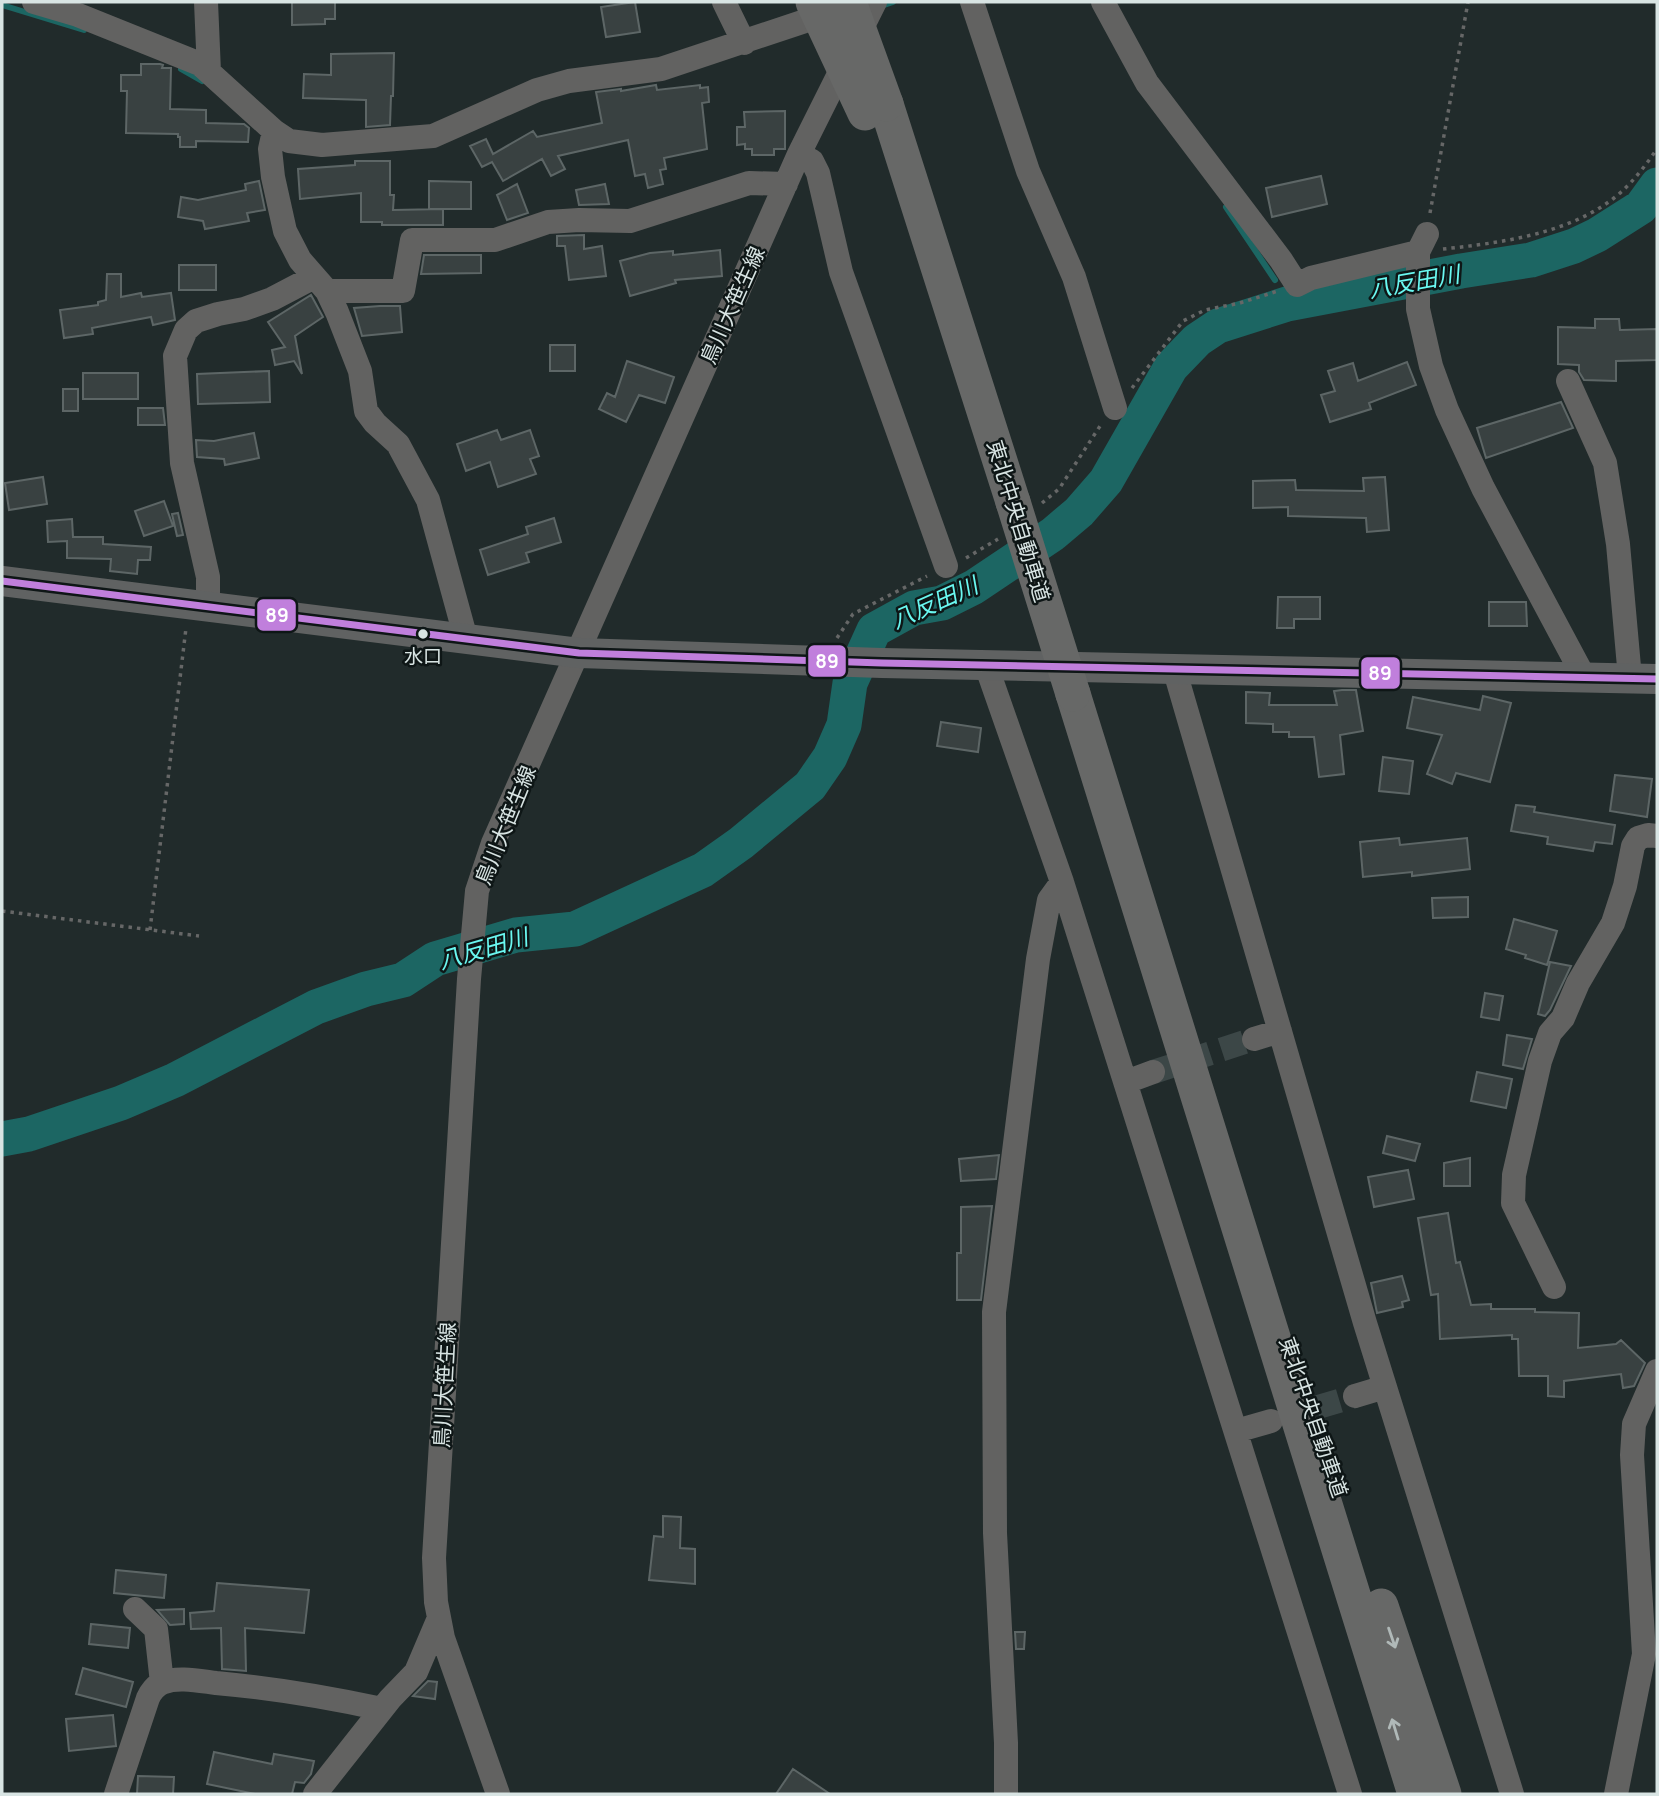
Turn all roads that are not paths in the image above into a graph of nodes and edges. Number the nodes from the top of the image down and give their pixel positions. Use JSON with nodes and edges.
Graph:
{"nodes":[{"id":1,"x":34,"y":2,"type":"edge"},
{"id":2,"x":206,"y":2,"type":"edge"},
{"id":3,"x":724,"y":2,"type":"edge"},
{"id":4,"x":813,"y":2,"type":"edge"},
{"id":5,"x":849,"y":2,"type":"edge"},
{"id":6,"x":863,"y":2,"type":"edge"},
{"id":7,"x":875,"y":2,"type":"edge"},
{"id":8,"x":972,"y":2,"type":"edge"},
{"id":9,"x":1103,"y":2,"type":"edge"},
{"id":10,"x":744,"y":43,"type":"junction"},
{"id":11,"x":209,"y":72,"type":"junction"},
{"id":12,"x":883,"y":106,"type":"junction"},
{"id":13,"x":272,"y":139,"type":"junction"},
{"id":14,"x":799,"y":154,"type":"junction"},
{"id":15,"x":786,"y":184,"type":"junction"},
{"id":16,"x":320,"y":284,"type":"junction"},
{"id":17,"x":1568,"y":381,"type":"dead end"},
{"id":18,"x":1115,"y":408,"type":"road end"},
{"id":19,"x":946,"y":566,"type":"road end"},
{"id":20,"x":2,"y":581,"type":"edge"},
{"id":21,"x":198,"y":606,"type":"junction"},
{"id":22,"x":466,"y":639,"type":"junction"},
{"id":23,"x":579,"y":653,"type":"junction"},
{"id":24,"x":986,"y":665,"type":"junction"},
{"id":25,"x":1174,"y":668,"type":"junction"},
{"id":26,"x":1584,"y":677,"type":"junction"},
{"id":27,"x":1644,"y":678,"type":"edge"},
{"id":28,"x":1657,"y":836,"type":"edge"},
{"id":29,"x":1062,"y":882,"type":"junction"},
{"id":30,"x":1280,"y":1031,"type":"junction"},
{"id":31,"x":1254,"y":1039,"type":"tunnel mouth"},
{"id":32,"x":1182,"y":1042,"type":"junction"},
{"id":33,"x":1153,"y":1072,"type":"tunnel mouth"},
{"id":34,"x":1126,"y":1082,"type":"junction"},
{"id":35,"x":1554,"y":1287,"type":"dead end"},
{"id":36,"x":1657,"y":1371,"type":"edge"},
{"id":37,"x":1385,"y":1387,"type":"junction"},
{"id":38,"x":1356,"y":1396,"type":"tunnel mouth"},
{"id":39,"x":1271,"y":1421,"type":"tunnel mouth"},
{"id":40,"x":1236,"y":1431,"type":"junction"},
{"id":41,"x":135,"y":1609,"type":"dead end"},
{"id":42,"x":439,"y":1618,"type":"junction"},
{"id":43,"x":162,"y":1682,"type":"junction"},
{"id":44,"x":382,"y":1710,"type":"junction"},
{"id":45,"x":116,"y":1794,"type":"edge"},
{"id":46,"x":315,"y":1794,"type":"edge"},
{"id":47,"x":498,"y":1794,"type":"edge"},
{"id":48,"x":1006,"y":1794,"type":"edge"},
{"id":49,"x":1350,"y":1794,"type":"edge"},
{"id":50,"x":1415,"y":1794,"type":"edge"},
{"id":51,"x":1444,"y":1794,"type":"edge"},
{"id":52,"x":1512,"y":1794,"type":"edge"},
{"id":53,"x":1616,"y":1794,"type":"edge"}],
"edges":[{"from":1,"to":11,"type":"street"},
{"from":2,"to":11,"type":"street"},
{"from":3,"to":10,"type":"street"},
{"from":4,"to":12,"type":"highway","bridge":true},
{"from":5,"to":12,"type":"highway","bridge":true},
{"from":6,"to":10,"type":"street"},
{"from":6,"to":12,"type":"highway"},
{"from":7,"to":14,"type":"street","name":"鳥川大笹生線"},
{"from":8,"to":18,"type":"street"},
{"from":9,"to":26,"type":"street"},
{"from":10,"to":13,"type":"street"},
{"from":11,"to":13,"type":"street"},
{"from":12,"to":32,"type":"highway","name":"東北中央自動車道","bridge":true},
{"from":13,"to":16,"type":"street"},
{"from":14,"to":15,"type":"street","name":"鳥川大笹生線"},
{"from":14,"to":19,"type":"street"},
{"from":15,"to":16,"type":"street"},
{"from":15,"to":23,"type":"street","name":"鳥川大笹生線"},
{"from":16,"to":21,"type":"street"},
{"from":16,"to":22,"type":"street"},
{"from":17,"to":27,"type":"street"},
{"from":20,"to":21,"type":"main road"},
{"from":21,"to":22,"type":"main road"},
{"from":22,"to":23,"type":"main road"},
{"from":23,"to":24,"type":"main road"},
{"from":23,"to":42,"type":"street","name":"鳥川大笹生線"},
{"from":24,"to":25,"type":"main road"},
{"from":24,"to":29,"type":"street"},
{"from":25,"to":26,"type":"main road"},
{"from":25,"to":30,"type":"street"},
{"from":26,"to":27,"type":"main road"},
{"from":28,"to":35,"type":"street"},
{"from":29,"to":34,"type":"street"},
{"from":29,"to":48,"type":"street"},
{"from":30,"to":31,"type":"street"},
{"from":30,"to":37,"type":"street"},
{"from":50,"to":32,"type":"highway","name":"東北中央自動車道","one_way":true},
{"from":32,"to":51,"type":"highway","name":"東北中央自動車道","one_way":true},
{"from":33,"to":34,"type":"street"},
{"from":34,"to":40,"type":"street"},
{"from":36,"to":53,"type":"street"},
{"from":37,"to":38,"type":"street"},
{"from":37,"to":52,"type":"street"},
{"from":39,"to":40,"type":"street"},
{"from":40,"to":49,"type":"street"},
{"from":41,"to":43,"type":"street"},
{"from":42,"to":44,"type":"street"},
{"from":42,"to":47,"type":"street","name":"鳥川大笹生線"},
{"from":43,"to":44,"type":"street"},
{"from":43,"to":45,"type":"street"},
{"from":44,"to":46,"type":"street"}]}
